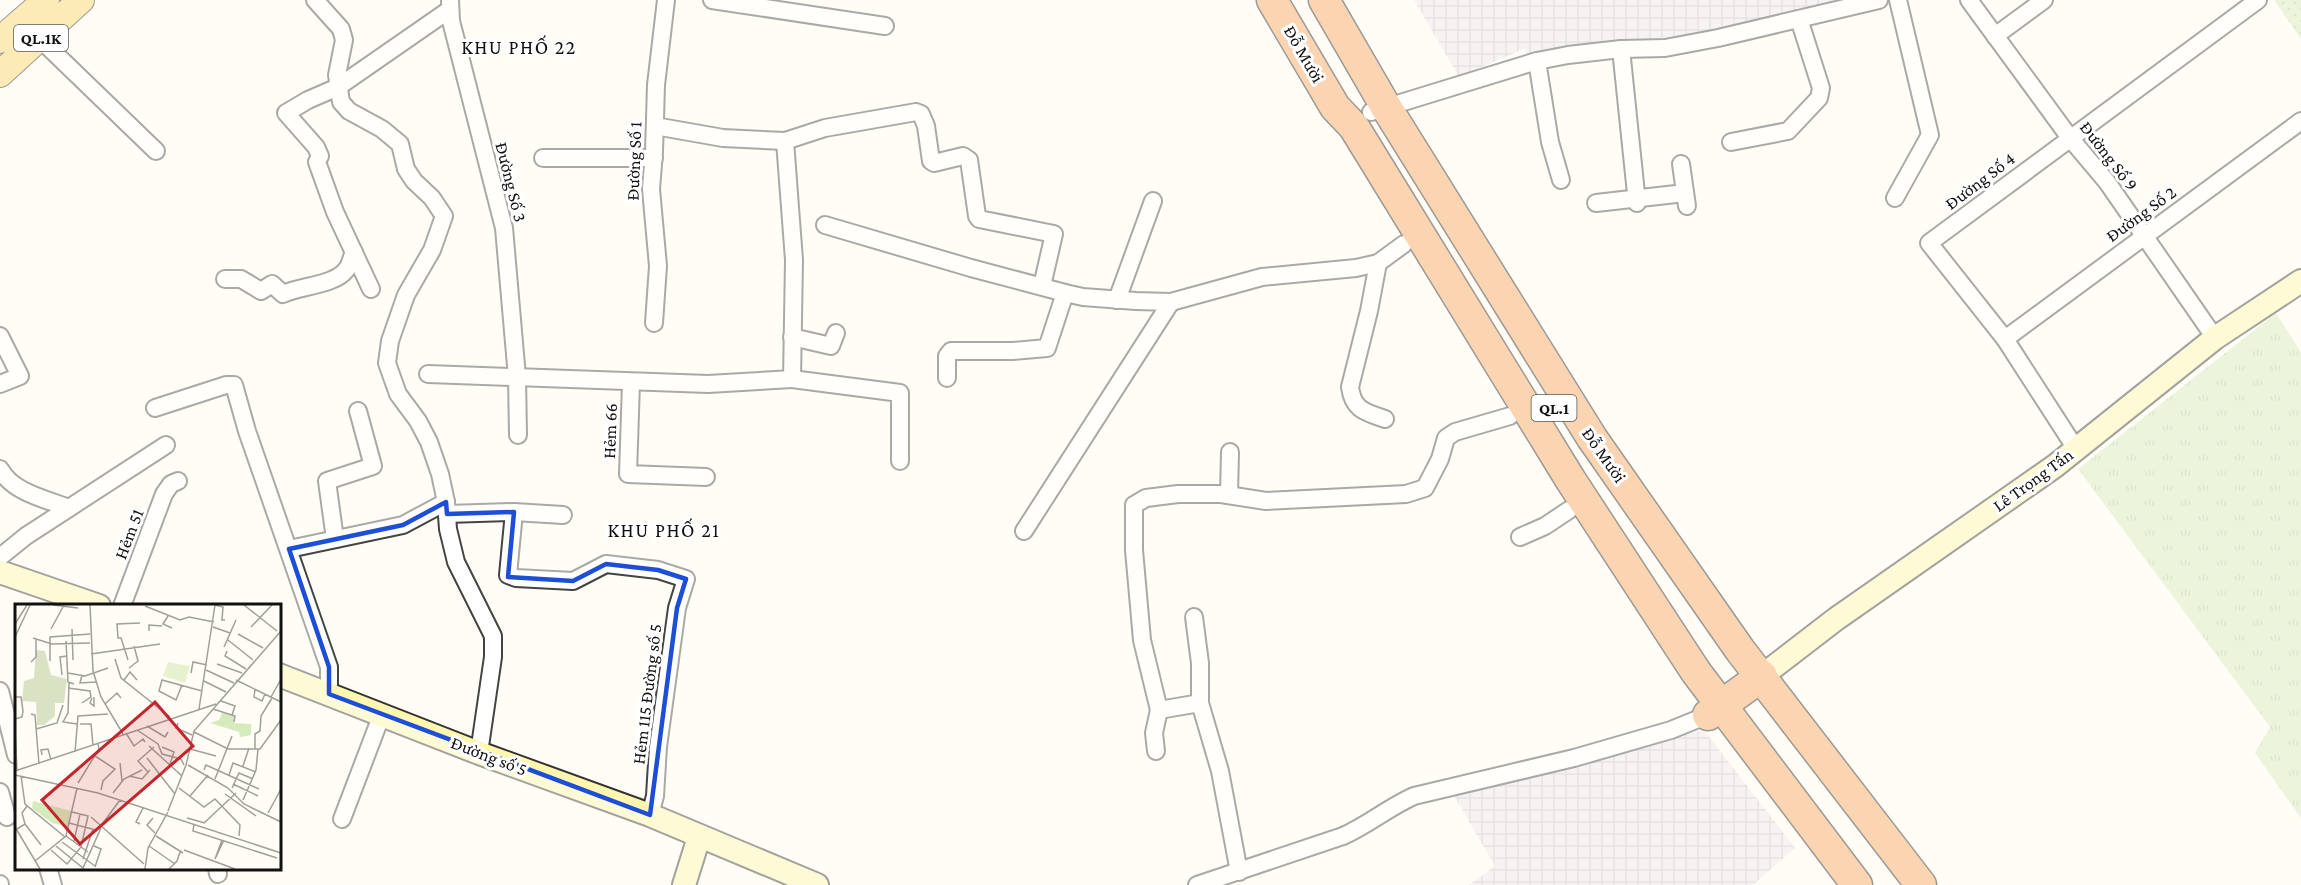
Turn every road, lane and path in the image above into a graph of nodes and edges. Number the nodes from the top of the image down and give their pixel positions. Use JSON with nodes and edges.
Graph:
{"nodes":[{"id":1,"x":46,"y":0,"type":"edge"},
{"id":2,"x":81,"y":0,"type":"edge"},
{"id":3,"x":315,"y":0,"type":"edge"},
{"id":4,"x":666,"y":0,"type":"edge"},
{"id":5,"x":712,"y":0,"type":"edge"},
{"id":6,"x":1272,"y":0,"type":"edge"},
{"id":7,"x":1880,"y":0,"type":"edge"},
{"id":8,"x":1898,"y":0,"type":"edge"},
{"id":9,"x":1969,"y":0,"type":"edge"},
{"id":10,"x":2044,"y":0,"type":"edge"},
{"id":11,"x":2258,"y":0,"type":"edge"},
{"id":12,"x":1320,"y":2,"type":"edge"},
{"id":13,"x":450,"y":5,"type":"edge"},
{"id":14,"x":1800,"y":19,"type":"junction"},
{"id":15,"x":885,"y":26,"type":"dead end"},
{"id":16,"x":1995,"y":36,"type":"junction"},
{"id":17,"x":39,"y":39,"type":"junction"},
{"id":18,"x":0,"y":40,"type":"edge"},
{"id":19,"x":1621,"y":50,"type":"junction"},
{"id":20,"x":1537,"y":61,"type":"junction"},
{"id":21,"x":0,"y":74,"type":"edge"},
{"id":22,"x":338,"y":87,"type":"junction"},
{"id":23,"x":1335,"y":107,"type":"junction"},
{"id":24,"x":1378,"y":110,"type":"junction"},
{"id":25,"x":2301,"y":121,"type":"edge"},
{"id":26,"x":655,"y":126,"type":"junction"},
{"id":27,"x":2070,"y":138,"type":"junction"},
{"id":28,"x":785,"y":141,"type":"junction"},
{"id":29,"x":1731,"y":142,"type":"dead end"},
{"id":30,"x":156,"y":151,"type":"dead end"},
{"id":31,"x":543,"y":158,"type":"dead end"},
{"id":32,"x":654,"y":158,"type":"junction"},
{"id":33,"x":1681,"y":164,"type":"dead end"},
{"id":34,"x":1561,"y":180,"type":"dead end"},
{"id":35,"x":1895,"y":198,"type":"dead end"},
{"id":36,"x":1154,"y":201,"type":"dead end"},
{"id":37,"x":1637,"y":201,"type":"junction"},
{"id":38,"x":1596,"y":203,"type":"dead end"},
{"id":39,"x":825,"y":225,"type":"dead end"},
{"id":40,"x":2145,"y":235,"type":"junction"},
{"id":41,"x":1404,"y":244,"type":"junction"},
{"id":42,"x":354,"y":252,"type":"junction"},
{"id":43,"x":1378,"y":263,"type":"junction"},
{"id":44,"x":225,"y":279,"type":"dead end"},
{"id":45,"x":2301,"y":281,"type":"edge"},
{"id":46,"x":1042,"y":286,"type":"junction"},
{"id":47,"x":371,"y":289,"type":"dead end"},
{"id":48,"x":1065,"y":293,"type":"junction"},
{"id":49,"x":1117,"y":300,"type":"junction"},
{"id":50,"x":1171,"y":302,"type":"junction"},
{"id":51,"x":654,"y":322,"type":"dead end"},
{"id":52,"x":836,"y":333,"type":"dead end"},
{"id":53,"x":0,"y":336,"type":"edge"},
{"id":54,"x":792,"y":337,"type":"junction"},
{"id":55,"x":2216,"y":338,"type":"junction"},
{"id":56,"x":2005,"y":339,"type":"junction"},
{"id":57,"x":428,"y":374,"type":"dead end"},
{"id":58,"x":517,"y":377,"type":"junction"},
{"id":59,"x":947,"y":378,"type":"dead end"},
{"id":60,"x":792,"y":379,"type":"junction"},
{"id":61,"x":631,"y":383,"type":"junction"},
{"id":62,"x":0,"y":384,"type":"edge"},
{"id":63,"x":155,"y":408,"type":"dead end"},
{"id":64,"x":358,"y":411,"type":"dead end"},
{"id":65,"x":1510,"y":416,"type":"junction"},
{"id":66,"x":1385,"y":419,"type":"dead end"},
{"id":67,"x":518,"y":435,"type":"dead end"},
{"id":68,"x":166,"y":445,"type":"dead end"},
{"id":69,"x":2076,"y":449,"type":"junction"},
{"id":70,"x":1230,"y":452,"type":"dead end"},
{"id":71,"x":900,"y":461,"type":"dead end"},
{"id":72,"x":0,"y":469,"type":"edge"},
{"id":73,"x":706,"y":477,"type":"dead end"},
{"id":74,"x":178,"y":481,"type":"dead end"},
{"id":75,"x":1229,"y":495,"type":"junction"},
{"id":76,"x":69,"y":508,"type":"junction"},
{"id":77,"x":447,"y":508,"type":"junction"},
{"id":78,"x":1569,"y":510,"type":"junction"},
{"id":79,"x":514,"y":512,"type":"junction"},
{"id":80,"x":563,"y":515,"type":"dead end"},
{"id":81,"x":1024,"y":531,"type":"dead end"},
{"id":82,"x":1520,"y":537,"type":"dead end"},
{"id":83,"x":335,"y":539,"type":"junction"},
{"id":84,"x":289,"y":549,"type":"junction"},
{"id":85,"x":0,"y":557,"type":"edge"},
{"id":86,"x":0,"y":572,"type":"edge"},
{"id":87,"x":93,"y":604,"type":"edge"},
{"id":88,"x":124,"y":604,"type":"edge"},
{"id":89,"x":1194,"y":617,"type":"dead end"},
{"id":90,"x":280,"y":675,"type":"edge"},
{"id":91,"x":1755,"y":681,"type":"junction"},
{"id":92,"x":0,"y":692,"type":"edge"},
{"id":93,"x":329,"y":694,"type":"junction"},
{"id":94,"x":1200,"y":704,"type":"junction"},
{"id":95,"x":1159,"y":710,"type":"junction"},
{"id":96,"x":1715,"y":711,"type":"junction"},
{"id":97,"x":382,"y":714,"type":"junction"},
{"id":98,"x":15,"y":751,"type":"edge"},
{"id":99,"x":1156,"y":751,"type":"dead end"},
{"id":100,"x":479,"y":753,"type":"junction"},
{"id":101,"x":0,"y":792,"type":"edge"},
{"id":102,"x":650,"y":815,"type":"junction"},
{"id":103,"x":8,"y":817,"type":"edge"},
{"id":104,"x":342,"y":819,"type":"dead end"},
{"id":105,"x":699,"y":837,"type":"junction"},
{"id":106,"x":49,"y":870,"type":"edge"},
{"id":107,"x":1239,"y":873,"type":"junction"},
{"id":108,"x":53,"y":885,"type":"edge"},
{"id":109,"x":684,"y":885,"type":"edge"},
{"id":110,"x":817,"y":885,"type":"edge"},
{"id":111,"x":1197,"y":885,"type":"edge"},
{"id":112,"x":1841,"y":885,"type":"edge"},
{"id":113,"x":1857,"y":885,"type":"edge"},
{"id":114,"x":1902,"y":885,"type":"edge"},
{"id":115,"x":1921,"y":885,"type":"edge"}],
"edges":[{"from":1,"to":18,"type":"main road","number":"QL.1K"},
{"from":2,"to":17,"type":"main road","number":"QL.1K"},
{"from":3,"to":22,"type":"street"},
{"from":4,"to":26,"type":"street","name":"Đường Số 1"},
{"from":5,"to":15,"type":"street"},
{"from":6,"to":23,"type":"highway","name":"Đỗ Mười","number":"QL.1"},
{"from":7,"to":14,"type":"street"},
{"from":8,"to":35,"type":"street"},
{"from":9,"to":16,"type":"street","name":"Đường Số 9"},
{"from":10,"to":16,"type":"street"},
{"from":11,"to":27,"type":"street","name":"Đường Số 4"},
{"from":12,"to":24,"type":"highway","name":"Đỗ Mười","number":"QL.1"},
{"from":13,"to":22,"type":"street"},
{"from":13,"to":58,"type":"street","name":"Đường Số 3"},
{"from":14,"to":19,"type":"street"},
{"from":14,"to":29,"type":"street"},
{"from":16,"to":27,"type":"street","name":"Đường Số 9"},
{"from":17,"to":21,"type":"main road","number":"QL.1K"},
{"from":17,"to":30,"type":"street"},
{"from":19,"to":20,"type":"street"},
{"from":19,"to":37,"type":"street"},
{"from":20,"to":24,"type":"street"},
{"from":20,"to":34,"type":"street"},
{"from":22,"to":42,"type":"street"},
{"from":22,"to":77,"type":"street"},
{"from":23,"to":41,"type":"highway","name":"Đỗ Mười","number":"QL.1"},
{"from":23,"to":96,"type":"highway","name":"Đỗ Mười","number":"QL.1"},
{"from":24,"to":91,"type":"highway","name":"Đỗ Mười","number":"QL.1"},
{"from":25,"to":40,"type":"street","name":"Đường Số 2"},
{"from":26,"to":28,"type":"street"},
{"from":26,"to":32,"type":"street","name":"Đường Số 1"},
{"from":27,"to":40,"type":"street","name":"Đường Số 9"},
{"from":27,"to":56,"type":"street","name":"Đường Số 4"},
{"from":28,"to":46,"type":"street"},
{"from":28,"to":54,"type":"street"},
{"from":31,"to":32,"type":"street"},
{"from":32,"to":51,"type":"street","name":"Đường Số 1"},
{"from":33,"to":37,"type":"street"},
{"from":36,"to":49,"type":"street"},
{"from":37,"to":38,"type":"street"},
{"from":39,"to":46,"type":"street"},
{"from":40,"to":55,"type":"street","name":"Đường Số 9"},
{"from":40,"to":56,"type":"street","name":"Đường Số 2"},
{"from":41,"to":43,"type":"street"},
{"from":41,"to":65,"type":"highway","name":"Đỗ Mười","number":"QL.1"},
{"from":42,"to":44,"type":"street"},
{"from":42,"to":47,"type":"street"},
{"from":43,"to":50,"type":"street"},
{"from":43,"to":66,"type":"street"},
{"from":45,"to":55,"type":"main road","name":"Lê Trọng Tấn"},
{"from":46,"to":48,"type":"street"},
{"from":48,"to":49,"type":"street"},
{"from":48,"to":59,"type":"street"},
{"from":49,"to":50,"type":"street"},
{"from":50,"to":81,"type":"street"},
{"from":52,"to":54,"type":"street"},
{"from":53,"to":62,"type":"street"},
{"from":54,"to":60,"type":"street"},
{"from":55,"to":69,"type":"main road","name":"Lê Trọng Tấn"},
{"from":56,"to":69,"type":"street","name":"Đường Số 4"},
{"from":57,"to":58,"type":"street"},
{"from":58,"to":61,"type":"street"},
{"from":58,"to":67,"type":"street","name":"Đường Số 3"},
{"from":60,"to":61,"type":"street"},
{"from":60,"to":71,"type":"street"},
{"from":61,"to":73,"type":"street","name":"Hẻm 66"},
{"from":63,"to":84,"type":"street"},
{"from":64,"to":83,"type":"street"},
{"from":65,"to":75,"type":"street"},
{"from":65,"to":78,"type":"highway","name":"Đỗ Mười","number":"QL.1"},
{"from":68,"to":76,"type":"street"},
{"from":69,"to":91,"type":"main road","name":"Lê Trọng Tấn"},
{"from":70,"to":75,"type":"street"},
{"from":72,"to":76,"type":"street"},
{"from":74,"to":88,"type":"street","name":"Hẻm 51"},
{"from":75,"to":95,"type":"street"},
{"from":76,"to":85,"type":"street"},
{"from":77,"to":79,"type":"street"},
{"from":77,"to":83,"type":"street"},
{"from":77,"to":100,"type":"street"},
{"from":78,"to":82,"type":"street"},
{"from":78,"to":96,"type":"highway","name":"Đỗ Mười","number":"QL.1"},
{"from":79,"to":80,"type":"street"},
{"from":79,"to":102,"type":"street","name":"Hẻm 115 Đường số 5"},
{"from":83,"to":84,"type":"street"},
{"from":84,"to":93,"type":"street"},
{"from":86,"to":87,"type":"main road"},
{"from":89,"to":94,"type":"street"},
{"from":90,"to":93,"type":"main road","name":"Đường số 5"},
{"from":91,"to":96,"type":"highway"},
{"from":91,"to":114,"type":"highway","name":"Đỗ Mười","number":"QL.1"},
{"from":91,"to":115,"type":"highway","name":"Đỗ Mười","number":"QL.1"},
{"from":92,"to":98,"type":"street"},
{"from":93,"to":97,"type":"main road","name":"Đường số 5"},
{"from":94,"to":95,"type":"street"},
{"from":94,"to":107,"type":"street"},
{"from":95,"to":99,"type":"street"},
{"from":96,"to":107,"type":"street"},
{"from":96,"to":112,"type":"highway","name":"Đỗ Mười","number":"QL.1"},
{"from":96,"to":113,"type":"highway","name":"Đỗ Mười","number":"QL.1"},
{"from":97,"to":100,"type":"main road","name":"Đường số 5"},
{"from":97,"to":104,"type":"street"},
{"from":100,"to":102,"type":"main road","name":"Đường số 5"},
{"from":101,"to":103,"type":"street"},
{"from":102,"to":105,"type":"main road","name":"Đường số 5"},
{"from":105,"to":109,"type":"main road"},
{"from":105,"to":110,"type":"main road","name":"Đường số 5"},
{"from":106,"to":108,"type":"street"},
{"from":107,"to":111,"type":"street"}]}
